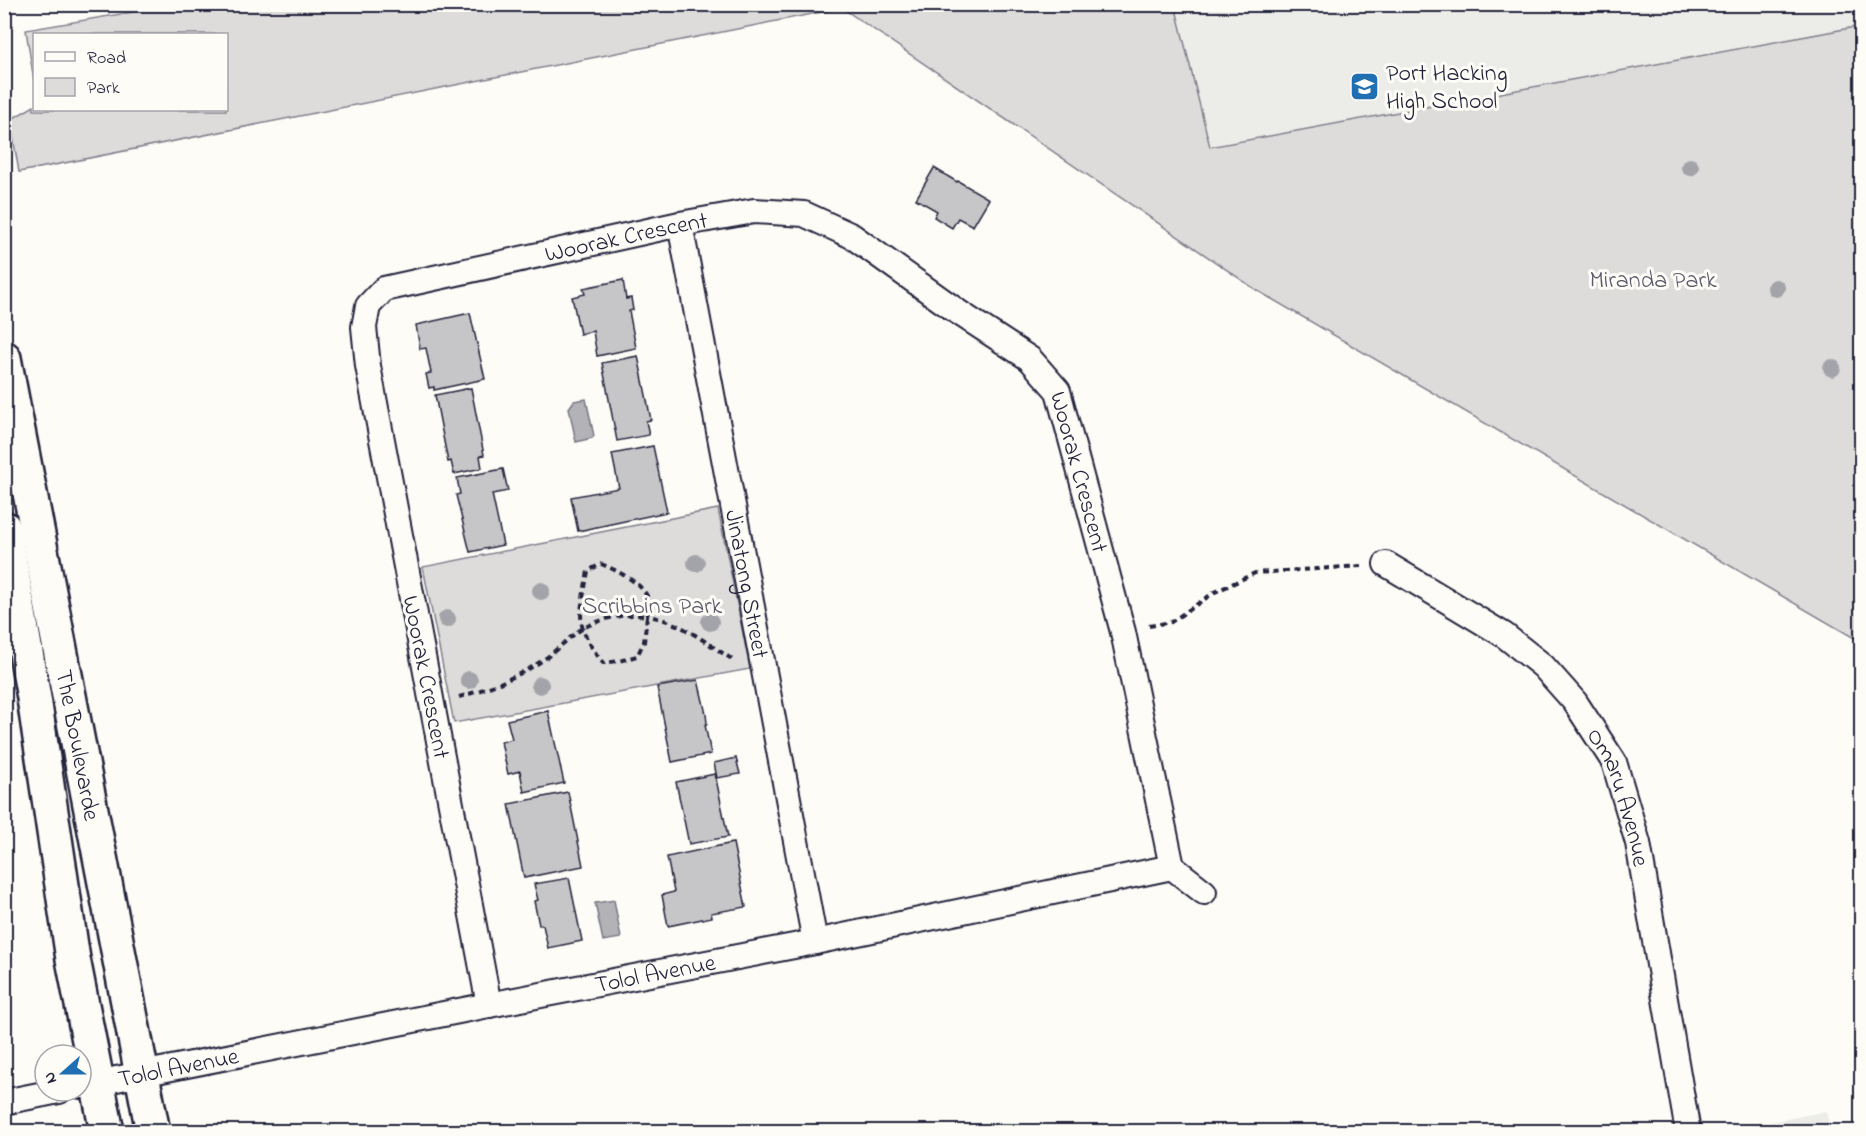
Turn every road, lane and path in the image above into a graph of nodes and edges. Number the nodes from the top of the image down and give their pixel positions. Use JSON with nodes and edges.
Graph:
{"nodes":[{"id":1,"x":680,"y":224,"type":"junction"},
{"id":2,"x":4,"y":358,"type":"edge"},
{"id":3,"x":4,"y":528,"type":"edge"},
{"id":4,"x":1386,"y":564,"type":"joint"},
{"id":5,"x":647,"y":616,"type":"junction"},
{"id":6,"x":582,"y":629,"type":"junction"},
{"id":7,"x":1123,"y":632,"type":"junction"},
{"id":8,"x":766,"y":680,"type":"junction"},
{"id":9,"x":432,"y":706,"type":"junction"},
{"id":10,"x":1172,"y":867,"type":"junction"},
{"id":11,"x":1204,"y":892,"type":"dead end"},
{"id":12,"x":815,"y":942,"type":"junction"},
{"id":13,"x":489,"y":1005,"type":"junction"},
{"id":14,"x":84,"y":1043,"type":"edge"},
{"id":15,"x":143,"y":1074,"type":"junction"},
{"id":16,"x":93,"y":1084,"type":"edge"},
{"id":17,"x":93,"y":1095,"type":"edge"},
{"id":18,"x":33,"y":1096,"type":"edge"},
{"id":19,"x":4,"y":1102,"type":"edge"},
{"id":20,"x":107,"y":1131,"type":"edge"},
{"id":21,"x":153,"y":1131,"type":"edge"},
{"id":22,"x":1688,"y":1131,"type":"edge"}],
"edges":[{"from":1,"to":7,"type":"street","name":"Woorak Crescent"},
{"from":1,"to":8,"type":"street","name":"Jinatong Street"},
{"from":1,"to":9,"type":"street","name":"Woorak Crescent"},
{"from":2,"to":15,"type":"main road","name":"The Boulevarde"},
{"from":3,"to":14,"type":"main road","name":"The Boulevarde"},
{"from":4,"to":7,"type":"path"},
{"from":4,"to":22,"type":"street","name":"Omaru Avenue"},
{"from":5,"to":6,"type":"path"},
{"from":5,"to":6,"type":"path"},
{"from":5,"to":6,"type":"path"},
{"from":5,"to":8,"type":"path"},
{"from":6,"to":9,"type":"path"},
{"from":7,"to":10,"type":"street","name":"Woorak Crescent"},
{"from":8,"to":12,"type":"street","name":"Jinatong Street"},
{"from":9,"to":13,"type":"street","name":"Woorak Crescent"},
{"from":10,"to":11,"type":"street"},
{"from":10,"to":12,"type":"street","name":"Tolol Avenue"},
{"from":12,"to":13,"type":"street","name":"Tolol Avenue"},
{"from":13,"to":15,"type":"street","name":"Tolol Avenue"},
{"from":15,"to":16,"type":"street","name":"Tolol Avenue"},
{"from":15,"to":21,"type":"main road","name":"The Boulevarde"},
{"from":17,"to":20,"type":"main road","name":"The Boulevarde"},
{"from":18,"to":19,"type":"street"}]}
